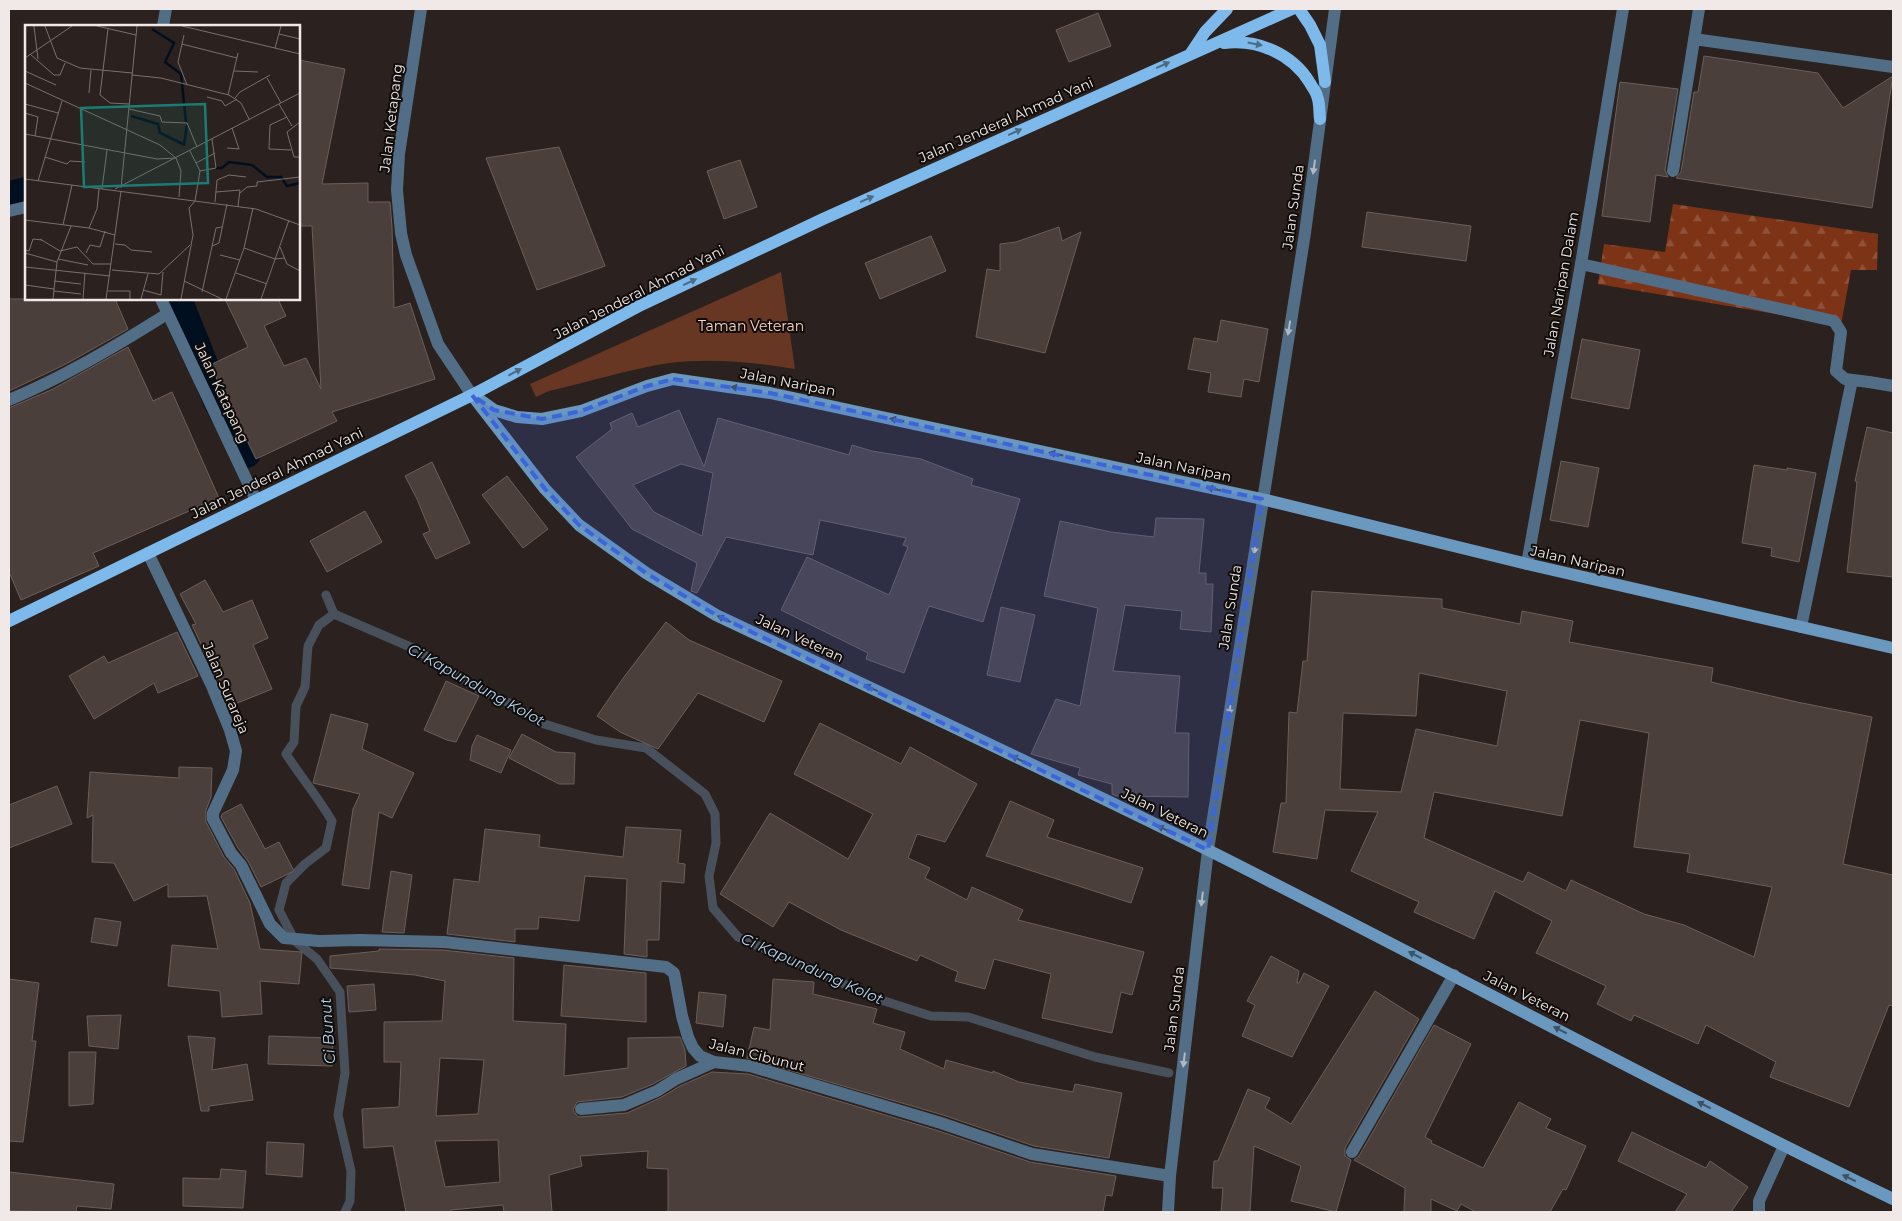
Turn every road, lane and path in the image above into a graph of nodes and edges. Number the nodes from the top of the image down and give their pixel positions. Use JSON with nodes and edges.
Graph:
{"nodes":[{"id":1,"x":166,"y":9,"type":"edge"},
{"id":2,"x":421,"y":9,"type":"edge"},
{"id":3,"x":1228,"y":9,"type":"edge"},
{"id":4,"x":1292,"y":9,"type":"edge"},
{"id":5,"x":1299,"y":9,"type":"edge"},
{"id":6,"x":1335,"y":9,"type":"edge"},
{"id":7,"x":1623,"y":9,"type":"edge"},
{"id":8,"x":1699,"y":9,"type":"edge"},
{"id":9,"x":163,"y":25,"type":"edge"},
{"id":10,"x":1694,"y":39,"type":"junction"},
{"id":11,"x":1190,"y":53,"type":"junction"},
{"id":12,"x":1893,"y":68,"type":"edge"},
{"id":13,"x":1325,"y":82,"type":"junction"},
{"id":14,"x":1320,"y":119,"type":"junction"},
{"id":15,"x":1673,"y":171,"type":"dead end"},
{"id":16,"x":25,"y":207,"type":"edge"},
{"id":17,"x":9,"y":210,"type":"edge"},
{"id":18,"x":1581,"y":264,"type":"junction"},
{"id":19,"x":161,"y":300,"type":"edge"},
{"id":20,"x":167,"y":314,"type":"junction"},
{"id":21,"x":1852,"y":380,"type":"junction"},
{"id":22,"x":1893,"y":386,"type":"edge"},
{"id":23,"x":472,"y":395,"type":"junction"},
{"id":24,"x":9,"y":400,"type":"edge"},
{"id":25,"x":1262,"y":499,"type":"junction"},
{"id":26,"x":256,"y":500,"type":"junction"},
{"id":27,"x":148,"y":553,"type":"junction"},
{"id":28,"x":1527,"y":564,"type":"junction"},
{"id":29,"x":9,"y":621,"type":"edge"},
{"id":30,"x":1801,"y":627,"type":"junction"},
{"id":31,"x":1893,"y":648,"type":"edge"},
{"id":32,"x":1208,"y":850,"type":"junction"},
{"id":33,"x":284,"y":938,"type":"joint"},
{"id":34,"x":1454,"y":975,"type":"junction"},
{"id":35,"x":714,"y":1062,"type":"junction"},
{"id":36,"x":581,"y":1109,"type":"dead end"},
{"id":37,"x":1784,"y":1146,"type":"junction"},
{"id":38,"x":1352,"y":1152,"type":"dead end"},
{"id":39,"x":1170,"y":1176,"type":"junction"},
{"id":40,"x":1893,"y":1199,"type":"edge"},
{"id":41,"x":1168,"y":1212,"type":"edge"},
{"id":42,"x":1759,"y":1212,"type":"edge"}],
"edges":[{"from":1,"to":9,"type":"street"},
{"from":2,"to":23,"type":"street","name":"Jalan Ketapang"},
{"from":3,"to":11,"type":"main road"},
{"from":4,"to":11,"type":"main road","name":"Jalan Jenderal Ahmad Yani"},
{"from":5,"to":13,"type":"main road"},
{"from":6,"to":13,"type":"street","name":"Jalan Sunda"},
{"from":7,"to":18,"type":"street","name":"Jalan Naripan Dalam"},
{"from":8,"to":10,"type":"street"},
{"from":10,"to":12,"type":"street"},
{"from":10,"to":15,"type":"street"},
{"from":11,"to":14,"type":"main road","one_way":true},
{"from":23,"to":11,"type":"main road","name":"Jalan Jenderal Ahmad Yani","one_way":true},
{"from":13,"to":14,"type":"street","name":"Jalan Sunda"},
{"from":14,"to":25,"type":"street","name":"Jalan Sunda","one_way":true},
{"from":16,"to":17,"type":"street"},
{"from":18,"to":21,"type":"street"},
{"from":18,"to":28,"type":"street","name":"Jalan Naripan Dalam"},
{"from":19,"to":20,"type":"street","name":"Jalan Katapang"},
{"from":20,"to":24,"type":"street"},
{"from":20,"to":26,"type":"street","name":"Jalan Katapang"},
{"from":21,"to":22,"type":"street"},
{"from":21,"to":30,"type":"street"},
{"from":25,"to":23,"type":"main road","name":"Jalan Naripan","one_way":true},
{"from":23,"to":26,"type":"main road","name":"Jalan Jenderal Ahmad Yani"},
{"from":32,"to":23,"type":"main road","name":"Jalan Veteran","one_way":true},
{"from":25,"to":28,"type":"main road","name":"Jalan Naripan"},
{"from":25,"to":32,"type":"street","name":"Jalan Sunda","one_way":true},
{"from":26,"to":27,"type":"main road","name":"Jalan Jenderal Ahmad Yani"},
{"from":27,"to":29,"type":"main road","name":"Jalan Jenderal Ahmad Yani"},
{"from":27,"to":33,"type":"street","name":"Jalan Surareja"},
{"from":28,"to":30,"type":"main road","name":"Jalan Naripan"},
{"from":30,"to":31,"type":"main road","name":"Jalan Naripan"},
{"from":34,"to":32,"type":"main road","name":"Jalan Veteran","one_way":true},
{"from":32,"to":39,"type":"street","name":"Jalan Sunda","one_way":true},
{"from":33,"to":35,"type":"street","name":"Jalan Cibunut"},
{"from":37,"to":34,"type":"main road","name":"Jalan Veteran","one_way":true},
{"from":34,"to":38,"type":"street"},
{"from":35,"to":36,"type":"street"},
{"from":35,"to":39,"type":"street","name":"Jalan Cibunut"},
{"from":40,"to":37,"type":"main road","name":"Jalan Veteran","one_way":true},
{"from":37,"to":42,"type":"street"},
{"from":39,"to":41,"type":"street","name":"Jalan Sunda"}]}
